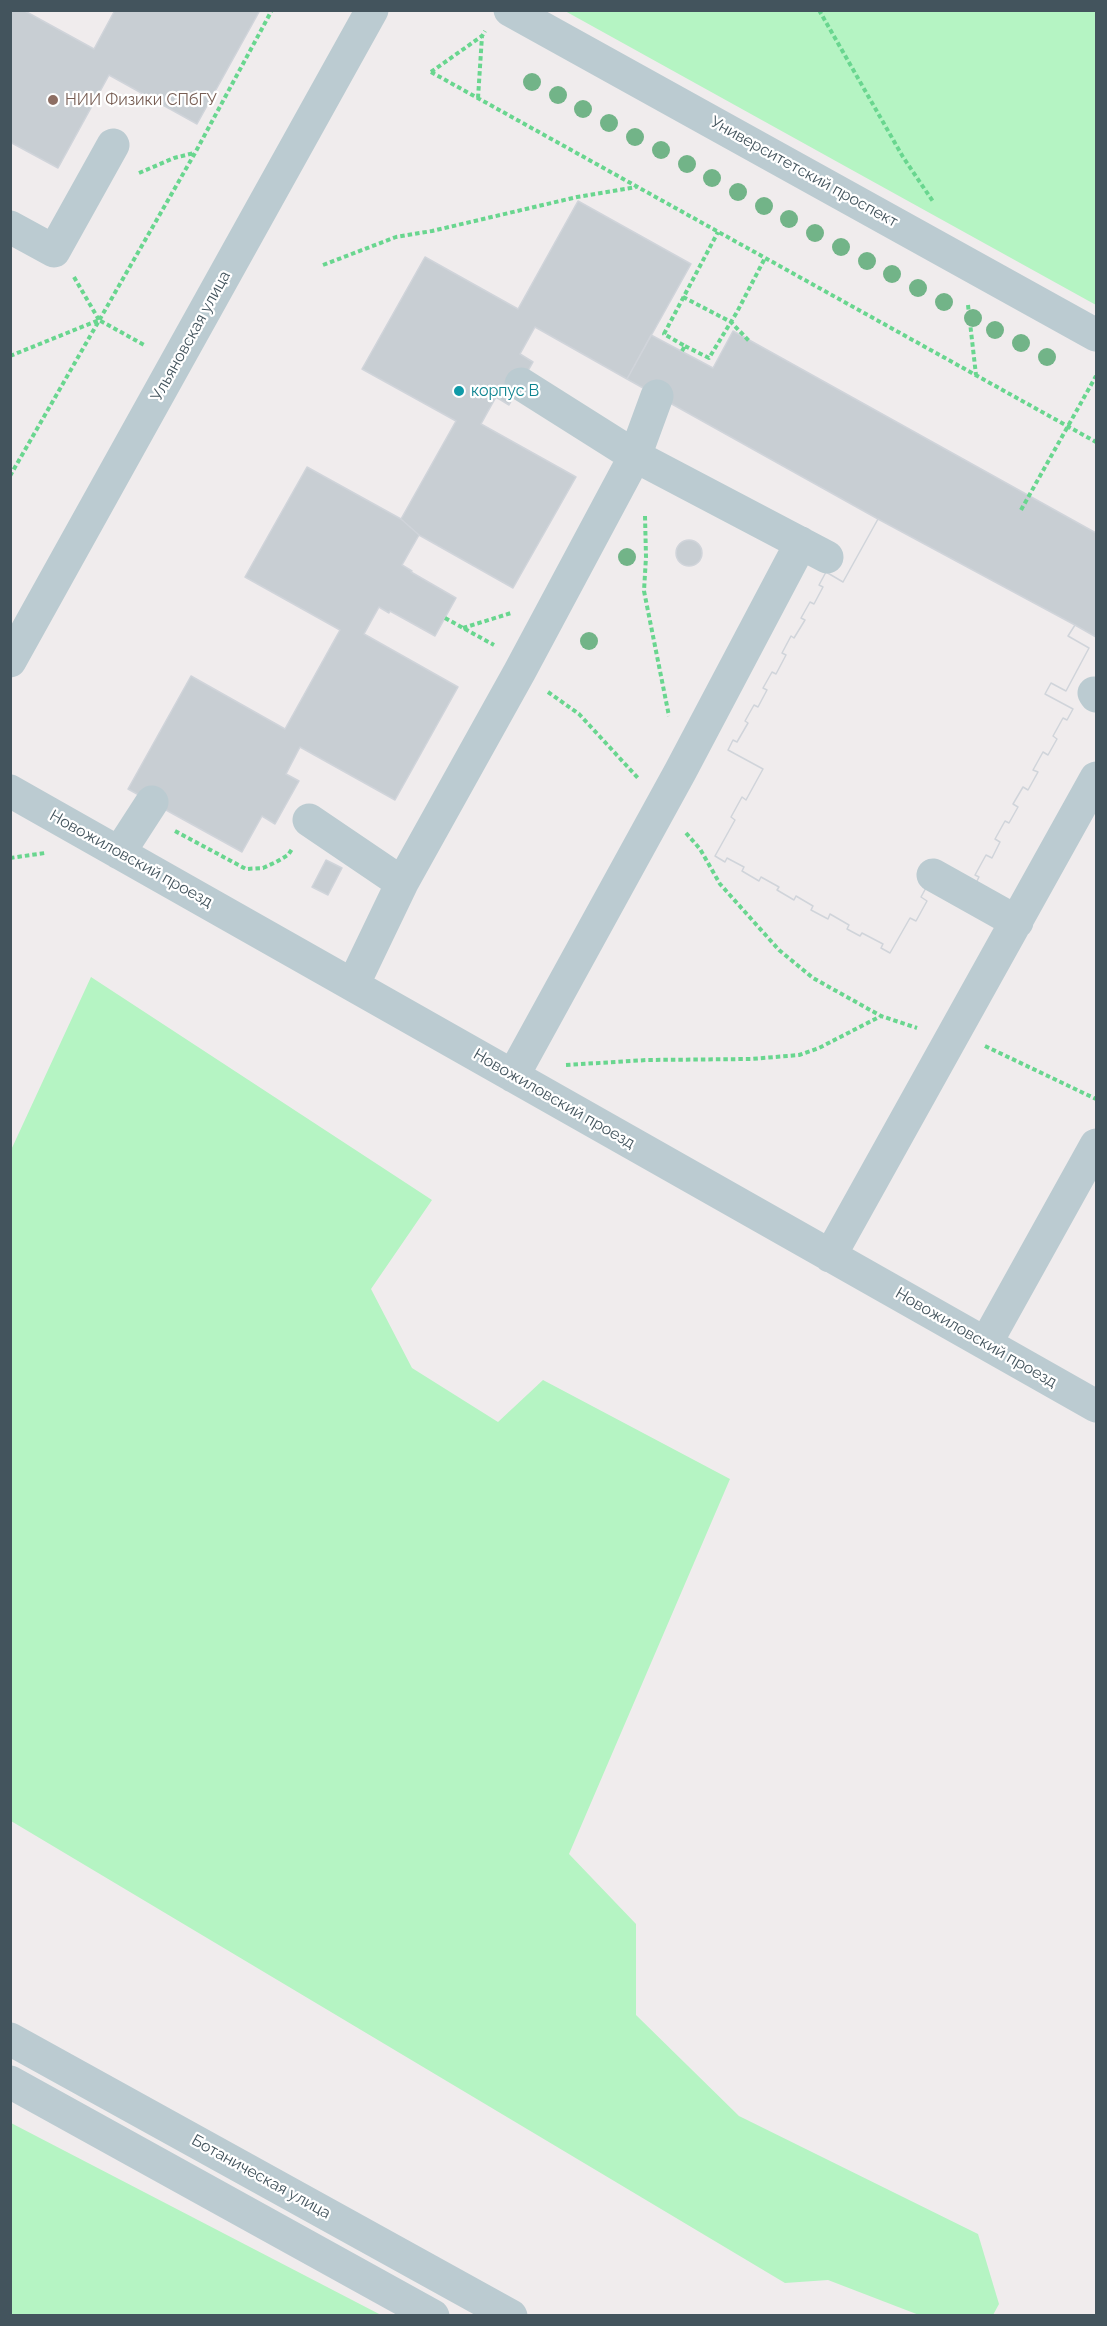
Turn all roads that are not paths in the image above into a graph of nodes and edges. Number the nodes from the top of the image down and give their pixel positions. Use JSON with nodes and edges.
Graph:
{"nodes":[{"id":1,"x":372,"y":10,"type":"edge"},
{"id":2,"x":499,"y":18,"type":"edge"},
{"id":3,"x":113,"y":145,"type":"dead end"},
{"id":4,"x":10,"y":227,"type":"edge"},
{"id":5,"x":1096,"y":335,"type":"edge"},
{"id":6,"x":520,"y":384,"type":"dead end"},
{"id":7,"x":657,"y":396,"type":"dead end"},
{"id":8,"x":635,"y":456,"type":"junction"},
{"id":9,"x":10,"y":661,"type":"edge"},
{"id":10,"x":1096,"y":778,"type":"edge"},
{"id":11,"x":10,"y":791,"type":"edge"},
{"id":12,"x":149,"y":808,"type":"road end"},
{"id":13,"x":309,"y":820,"type":"road end"},
{"id":14,"x":119,"y":853,"type":"junction"},
{"id":15,"x":933,"y":875,"type":"dead end"},
{"id":16,"x":402,"y":883,"type":"junction"},
{"id":17,"x":1017,"y":922,"type":"junction"},
{"id":18,"x":353,"y":985,"type":"junction"},
{"id":19,"x":513,"y":1076,"type":"junction"},
{"id":20,"x":1096,"y":1145,"type":"edge"},
{"id":21,"x":830,"y":1256,"type":"junction"},
{"id":22,"x":986,"y":1343,"type":"junction"},
{"id":23,"x":1096,"y":1406,"type":"edge"},
{"id":24,"x":10,"y":2039,"type":"edge"},
{"id":25,"x":10,"y":2082,"type":"edge"},
{"id":26,"x":433,"y":2316,"type":"edge"},
{"id":27,"x":512,"y":2316,"type":"edge"}],
"edges":[{"from":1,"to":9,"type":"street","name":"Ульяновская улица"},
{"from":2,"to":5,"type":"street","name":"Университетский проспект"},
{"from":3,"to":4,"type":"street"},
{"from":6,"to":8,"type":"street"},
{"from":7,"to":8,"type":"street"},
{"from":8,"to":16,"type":"street"},
{"from":8,"to":19,"type":"street"},
{"from":10,"to":17,"type":"street"},
{"from":11,"to":14,"type":"street","name":"Новожиловский проезд"},
{"from":12,"to":14,"type":"street"},
{"from":13,"to":16,"type":"street"},
{"from":14,"to":18,"type":"street","name":"Новожиловский проезд"},
{"from":15,"to":17,"type":"street"},
{"from":16,"to":18,"type":"street"},
{"from":17,"to":21,"type":"street"},
{"from":18,"to":19,"type":"street","name":"Новожиловский проезд"},
{"from":19,"to":21,"type":"street","name":"Новожиловский проезд"},
{"from":20,"to":22,"type":"street"},
{"from":21,"to":22,"type":"street","name":"Новожиловский проезд"},
{"from":22,"to":23,"type":"street","name":"Новожиловский проезд"},
{"from":24,"to":27,"type":"street","name":"Ботаническая улица"},
{"from":25,"to":26,"type":"street"}]}
